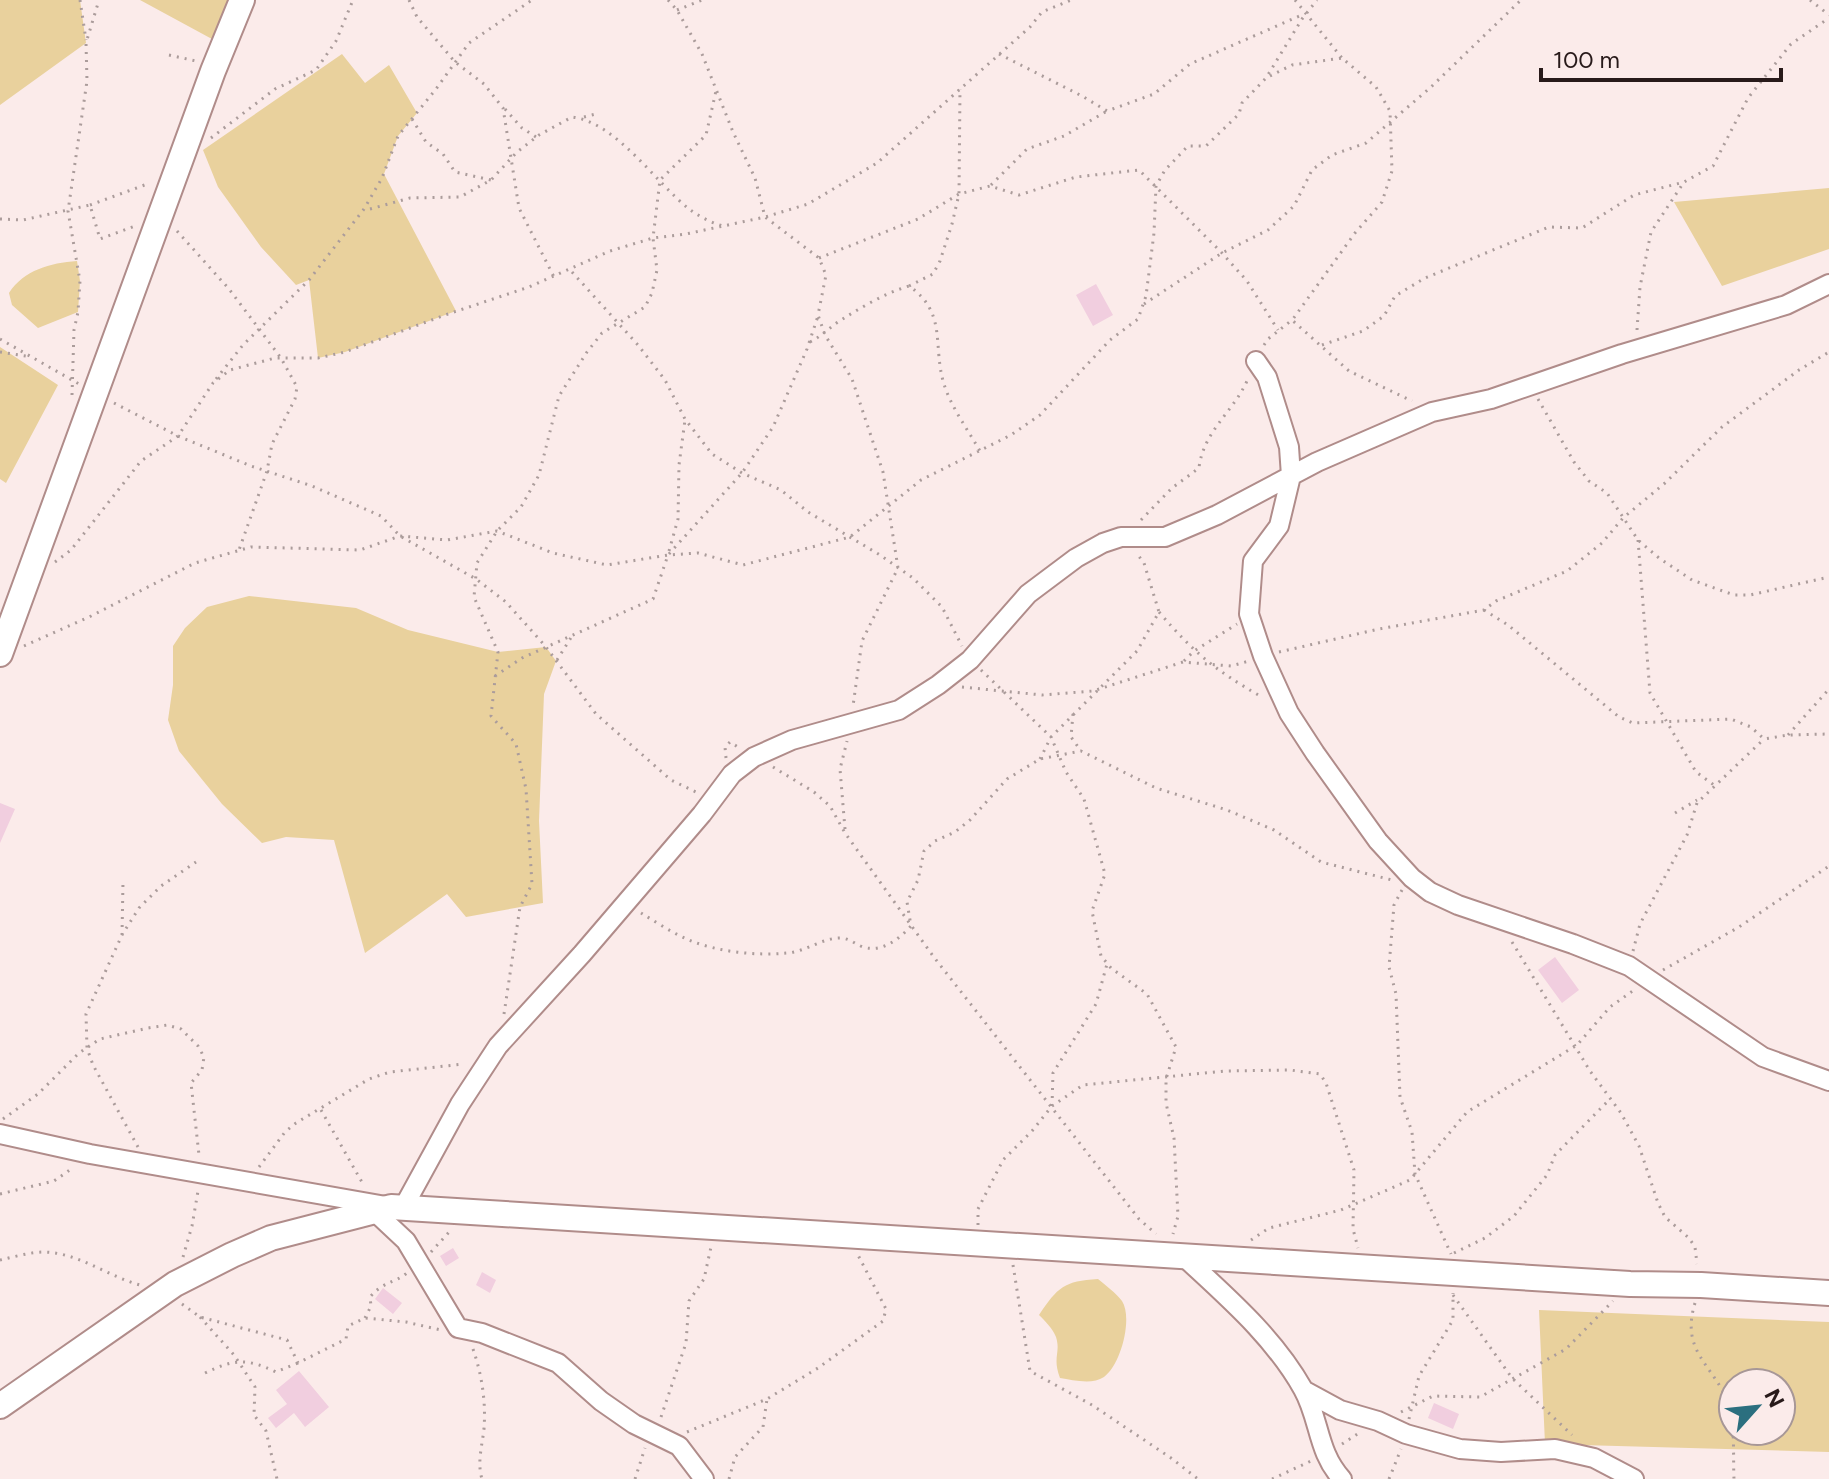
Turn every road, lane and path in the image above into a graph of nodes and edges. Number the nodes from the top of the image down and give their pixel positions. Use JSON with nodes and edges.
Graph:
{"nodes":[{"id":1,"x":80,"y":0,"type":"edge"},
{"id":2,"x":99,"y":0,"type":"edge"},
{"id":3,"x":242,"y":0,"type":"edge"},
{"id":4,"x":353,"y":0,"type":"edge"},
{"id":5,"x":409,"y":0,"type":"edge"},
{"id":6,"x":532,"y":0,"type":"edge"},
{"id":7,"x":668,"y":0,"type":"edge"},
{"id":8,"x":702,"y":0,"type":"edge"},
{"id":9,"x":1071,"y":0,"type":"edge"},
{"id":10,"x":1295,"y":0,"type":"edge"},
{"id":11,"x":1317,"y":0,"type":"edge"},
{"id":12,"x":1521,"y":0,"type":"edge"},
{"id":13,"x":1810,"y":0,"type":"edge"},
{"id":14,"x":677,"y":10,"type":"junction"},
{"id":15,"x":1307,"y":13,"type":"junction"},
{"id":16,"x":1829,"y":16,"type":"edge"},
{"id":17,"x":86,"y":43,"type":"junction"},
{"id":18,"x":999,"y":54,"type":"junction"},
{"id":19,"x":169,"y":55,"type":"dead end"},
{"id":20,"x":1342,"y":58,"type":"junction"},
{"id":21,"x":455,"y":62,"type":"junction"},
{"id":22,"x":213,"y":71,"type":"junction"},
{"id":23,"x":1266,"y":78,"type":"junction"},
{"id":24,"x":960,"y":87,"type":"junction"},
{"id":25,"x":716,"y":91,"type":"junction"},
{"id":26,"x":502,"y":106,"type":"junction"},
{"id":27,"x":1107,"y":111,"type":"junction"},
{"id":28,"x":596,"y":114,"type":"dead end"},
{"id":29,"x":582,"y":118,"type":"junction"},
{"id":30,"x":412,"y":119,"type":"junction"},
{"id":31,"x":1392,"y":121,"type":"junction"},
{"id":32,"x":536,"y":137,"type":"junction"},
{"id":33,"x":510,"y":160,"type":"junction"},
{"id":34,"x":178,"y":168,"type":"junction"},
{"id":35,"x":491,"y":180,"type":"junction"},
{"id":36,"x":660,"y":180,"type":"junction"},
{"id":37,"x":1684,"y":182,"type":"junction"},
{"id":38,"x":990,"y":186,"type":"junction"},
{"id":39,"x":1156,"y":186,"type":"junction"},
{"id":40,"x":959,"y":194,"type":"junction"},
{"id":41,"x":90,"y":205,"type":"junction"},
{"id":42,"x":370,"y":209,"type":"dead end"},
{"id":43,"x":68,"y":211,"type":"junction"},
{"id":44,"x":151,"y":216,"type":"junction"},
{"id":45,"x":765,"y":217,"type":"junction"},
{"id":46,"x":0,"y":219,"type":"edge"},
{"id":47,"x":723,"y":226,"type":"junction"},
{"id":48,"x":653,"y":238,"type":"junction"},
{"id":49,"x":1222,"y":253,"type":"junction"},
{"id":50,"x":819,"y":258,"type":"junction"},
{"id":51,"x":571,"y":271,"type":"junction"},
{"id":52,"x":554,"y":277,"type":"junction"},
{"id":53,"x":1829,"y":284,"type":"edge"},
{"id":54,"x":909,"y":286,"type":"junction"},
{"id":55,"x":1144,"y":304,"type":"junction"},
{"id":56,"x":818,"y":315,"type":"junction"},
{"id":57,"x":1292,"y":320,"type":"dead end"},
{"id":58,"x":618,"y":323,"type":"junction"},
{"id":59,"x":1278,"y":330,"type":"dead end"},
{"id":60,"x":258,"y":331,"type":"junction"},
{"id":61,"x":825,"y":335,"type":"junction"},
{"id":62,"x":0,"y":339,"type":"edge"},
{"id":63,"x":809,"y":342,"type":"junction"},
{"id":64,"x":1322,"y":345,"type":"dead end"},
{"id":65,"x":1635,"y":350,"type":"junction"},
{"id":66,"x":0,"y":352,"type":"edge"},
{"id":67,"x":1829,"y":352,"type":"edge"},
{"id":68,"x":30,"y":356,"type":"junction"},
{"id":69,"x":281,"y":358,"type":"junction"},
{"id":70,"x":1256,"y":361,"type":"dead end"},
{"id":71,"x":70,"y":380,"type":"junction"},
{"id":72,"x":213,"y":383,"type":"junction"},
{"id":73,"x":1528,"y":387,"type":"junction"},
{"id":74,"x":95,"y":393,"type":"junction"},
{"id":75,"x":73,"y":406,"type":"dead end"},
{"id":76,"x":685,"y":419,"type":"junction"},
{"id":77,"x":178,"y":436,"type":"junction"},
{"id":78,"x":980,"y":451,"type":"junction"},
{"id":79,"x":267,"y":471,"type":"junction"},
{"id":80,"x":742,"y":473,"type":"junction"},
{"id":81,"x":1291,"y":476,"type":"junction"},
{"id":82,"x":888,"y":506,"type":"junction"},
{"id":83,"x":1623,"y":518,"type":"junction"},
{"id":84,"x":497,"y":531,"type":"junction"},
{"id":85,"x":400,"y":536,"type":"junction"},
{"id":86,"x":850,"y":537,"type":"junction"},
{"id":87,"x":1638,"y":540,"type":"junction"},
{"id":88,"x":239,"y":550,"type":"junction"},
{"id":89,"x":668,"y":555,"type":"junction"},
{"id":90,"x":898,"y":568,"type":"junction"},
{"id":91,"x":1829,"y":577,"type":"edge"},
{"id":92,"x":476,"y":579,"type":"junction"},
{"id":93,"x":26,"y":584,"type":"junction"},
{"id":94,"x":1484,"y":610,"type":"junction"},
{"id":95,"x":1159,"y":612,"type":"dead end"},
{"id":96,"x":1249,"y":614,"type":"junction"},
{"id":97,"x":572,"y":636,"type":"junction"},
{"id":98,"x":546,"y":647,"type":"junction"},
{"id":99,"x":11,"y":650,"type":"edge"},
{"id":100,"x":1194,"y":651,"type":"junction"},
{"id":101,"x":1263,"y":656,"type":"junction"},
{"id":102,"x":970,"y":660,"type":"junction"},
{"id":103,"x":556,"y":661,"type":"junction"},
{"id":104,"x":1183,"y":662,"type":"junction"},
{"id":105,"x":1208,"y":663,"type":"junction"},
{"id":106,"x":495,"y":676,"type":"junction"},
{"id":107,"x":938,"y":685,"type":"junction"},
{"id":108,"x":1829,"y":689,"type":"edge"},
{"id":109,"x":1003,"y":691,"type":"junction"},
{"id":110,"x":1074,"y":713,"type":"dead end"},
{"id":111,"x":1289,"y":713,"type":"junction"},
{"id":112,"x":1667,"y":720,"type":"junction"},
{"id":113,"x":851,"y":725,"type":"junction"},
{"id":114,"x":1829,"y":734,"type":"edge"},
{"id":115,"x":1788,"y":735,"type":"junction"},
{"id":116,"x":1764,"y":739,"type":"junction"},
{"id":117,"x":1081,"y":751,"type":"junction"},
{"id":118,"x":1058,"y":753,"type":"junction"},
{"id":119,"x":754,"y":757,"type":"junction"},
{"id":120,"x":1715,"y":786,"type":"junction"},
{"id":121,"x":1700,"y":798,"type":"junction"},
{"id":122,"x":712,"y":800,"type":"junction"},
{"id":123,"x":1675,"y":813,"type":"dead end"},
{"id":124,"x":845,"y":833,"type":"junction"},
{"id":125,"x":196,"y":862,"type":"dead end"},
{"id":126,"x":1829,"y":866,"type":"edge"},
{"id":127,"x":1394,"y":881,"type":"dead end"},
{"id":128,"x":123,"y":882,"type":"dead end"},
{"id":129,"x":1406,"y":883,"type":"dead end"},
{"id":130,"x":624,"y":904,"type":"junction"},
{"id":131,"x":1498,"y":919,"type":"junction"},
{"id":132,"x":911,"y":926,"type":"junction"},
{"id":133,"x":122,"y":935,"type":"junction"},
{"id":134,"x":1107,"y":964,"type":"junction"},
{"id":135,"x":1629,"y":966,"type":"junction"},
{"id":136,"x":1649,"y":979,"type":"junction"},
{"id":137,"x":1577,"y":1045,"type":"junction"},
{"id":138,"x":87,"y":1048,"type":"junction"},
{"id":139,"x":493,"y":1054,"type":"junction"},
{"id":140,"x":1166,"y":1079,"type":"junction"},
{"id":141,"x":1829,"y":1081,"type":"edge"},
{"id":142,"x":1610,"y":1099,"type":"junction"},
{"id":143,"x":1052,"y":1106,"type":"junction"},
{"id":144,"x":321,"y":1109,"type":"junction"},
{"id":145,"x":0,"y":1120,"type":"edge"},
{"id":146,"x":0,"y":1134,"type":"edge"},
{"id":147,"x":90,"y":1154,"type":"junction"},
{"id":148,"x":148,"y":1164,"type":"junction"},
{"id":149,"x":201,"y":1173,"type":"junction"},
{"id":150,"x":1415,"y":1174,"type":"junction"},
{"id":151,"x":248,"y":1181,"type":"junction"},
{"id":152,"x":0,"y":1194,"type":"edge"},
{"id":153,"x":1353,"y":1205,"type":"junction"},
{"id":154,"x":384,"y":1207,"type":"junction"},
{"id":155,"x":713,"y":1227,"type":"junction"},
{"id":156,"x":848,"y":1236,"type":"junction"},
{"id":157,"x":1159,"y":1237,"type":"dead end"},
{"id":158,"x":979,"y":1244,"type":"junction"},
{"id":159,"x":1011,"y":1246,"type":"junction"},
{"id":160,"x":1183,"y":1256,"type":"junction"},
{"id":161,"x":1220,"y":1259,"type":"junction"},
{"id":162,"x":0,"y":1260,"type":"edge"},
{"id":163,"x":1363,"y":1268,"type":"junction"},
{"id":164,"x":1453,"y":1274,"type":"junction"},
{"id":165,"x":1630,"y":1284,"type":"junction"},
{"id":166,"x":1701,"y":1285,"type":"junction"},
{"id":167,"x":171,"y":1288,"type":"junction"},
{"id":168,"x":1829,"y":1293,"type":"edge"},
{"id":169,"x":200,"y":1317,"type":"junction"},
{"id":170,"x":458,"y":1328,"type":"junction"},
{"id":171,"x":238,"y":1361,"type":"junction"},
{"id":172,"x":298,"y":1363,"type":"junction"},
{"id":173,"x":205,"y":1373,"type":"dead end"},
{"id":174,"x":1512,"y":1378,"type":"junction"},
{"id":175,"x":1305,"y":1391,"type":"junction"},
{"id":176,"x":767,"y":1399,"type":"junction"},
{"id":177,"x":0,"y":1406,"type":"edge"},
{"id":178,"x":1412,"y":1408,"type":"junction"},
{"id":179,"x":1378,"y":1421,"type":"junction"},
{"id":180,"x":1406,"y":1434,"type":"junction"},
{"id":181,"x":662,"y":1437,"type":"junction"},
{"id":182,"x":1326,"y":1454,"type":"junction"},
{"id":183,"x":1594,"y":1458,"type":"junction"},
{"id":184,"x":277,"y":1479,"type":"edge"},
{"id":185,"x":482,"y":1479,"type":"edge"},
{"id":186,"x":635,"y":1479,"type":"edge"},
{"id":187,"x":704,"y":1479,"type":"edge"},
{"id":188,"x":729,"y":1479,"type":"edge"},
{"id":189,"x":1198,"y":1479,"type":"edge"},
{"id":190,"x":1272,"y":1479,"type":"edge"},
{"id":191,"x":1342,"y":1479,"type":"edge"},
{"id":192,"x":1389,"y":1479,"type":"edge"},
{"id":193,"x":1634,"y":1479,"type":"edge"},
{"id":194,"x":1734,"y":1479,"type":"edge"}],
"edges":[{"from":1,"to":17,"type":"path"},
{"from":2,"to":17,"type":"path"},
{"from":3,"to":22,"type":"street"},
{"from":4,"to":34,"type":"path"},
{"from":5,"to":21,"type":"path"},
{"from":6,"to":21,"type":"path"},
{"from":7,"to":14,"type":"path"},
{"from":8,"to":14,"type":"path"},
{"from":9,"to":18,"type":"path"},
{"from":10,"to":15,"type":"path"},
{"from":11,"to":15,"type":"path"},
{"from":12,"to":31,"type":"path"},
{"from":13,"to":16,"type":"path"},
{"from":14,"to":25,"type":"path"},
{"from":15,"to":20,"type":"path"},
{"from":15,"to":23,"type":"path"},
{"from":15,"to":27,"type":"path"},
{"from":16,"to":37,"type":"path"},
{"from":17,"to":43,"type":"path"},
{"from":18,"to":24,"type":"path"},
{"from":18,"to":27,"type":"path"},
{"from":19,"to":22,"type":"path"},
{"from":20,"to":23,"type":"path"},
{"from":20,"to":31,"type":"path"},
{"from":21,"to":26,"type":"path"},
{"from":21,"to":30,"type":"path"},
{"from":22,"to":34,"type":"street"},
{"from":23,"to":39,"type":"path"},
{"from":24,"to":40,"type":"path"},
{"from":24,"to":45,"type":"path"},
{"from":25,"to":36,"type":"path"},
{"from":25,"to":45,"type":"path"},
{"from":26,"to":32,"type":"path"},
{"from":26,"to":33,"type":"path"},
{"from":27,"to":38,"type":"path"},
{"from":28,"to":29,"type":"path"},
{"from":29,"to":32,"type":"path"},
{"from":29,"to":36,"type":"path"},
{"from":30,"to":35,"type":"path"},
{"from":30,"to":60,"type":"path"},
{"from":31,"to":49,"type":"path"},
{"from":31,"to":57,"type":"path"},
{"from":32,"to":33,"type":"path"},
{"from":33,"to":35,"type":"path"},
{"from":33,"to":52,"type":"path"},
{"from":34,"to":41,"type":"path"},
{"from":34,"to":44,"type":"street"},
{"from":35,"to":42,"type":"path"},
{"from":36,"to":47,"type":"path"},
{"from":36,"to":48,"type":"path"},
{"from":37,"to":64,"type":"path"},
{"from":37,"to":65,"type":"path"},
{"from":38,"to":39,"type":"path"},
{"from":38,"to":40,"type":"path"},
{"from":39,"to":49,"type":"path"},
{"from":39,"to":55,"type":"path"},
{"from":40,"to":50,"type":"path"},
{"from":40,"to":54,"type":"path"},
{"from":41,"to":43,"type":"path"},
{"from":41,"to":44,"type":"path"},
{"from":43,"to":46,"type":"path"},
{"from":43,"to":71,"type":"path"},
{"from":44,"to":60,"type":"path"},
{"from":44,"to":74,"type":"street"},
{"from":45,"to":47,"type":"path"},
{"from":45,"to":50,"type":"path"},
{"from":47,"to":48,"type":"path"},
{"from":48,"to":51,"type":"path"},
{"from":48,"to":58,"type":"path"},
{"from":49,"to":55,"type":"path"},
{"from":49,"to":59,"type":"path"},
{"from":50,"to":56,"type":"path"},
{"from":51,"to":52,"type":"path"},
{"from":51,"to":58,"type":"path"},
{"from":52,"to":69,"type":"path"},
{"from":53,"to":65,"type":"street"},
{"from":54,"to":61,"type":"path"},
{"from":54,"to":78,"type":"path"},
{"from":55,"to":78,"type":"path"},
{"from":56,"to":61,"type":"path"},
{"from":56,"to":63,"type":"path"},
{"from":58,"to":76,"type":"path"},
{"from":58,"to":84,"type":"path"},
{"from":60,"to":69,"type":"path"},
{"from":60,"to":72,"type":"path"},
{"from":61,"to":63,"type":"path"},
{"from":61,"to":82,"type":"path"},
{"from":62,"to":68,"type":"path"},
{"from":63,"to":80,"type":"path"},
{"from":65,"to":73,"type":"street"},
{"from":66,"to":68,"type":"path"},
{"from":67,"to":83,"type":"path"},
{"from":68,"to":71,"type":"path"},
{"from":69,"to":72,"type":"path"},
{"from":69,"to":79,"type":"path"},
{"from":70,"to":81,"type":"street"},
{"from":71,"to":74,"type":"path"},
{"from":71,"to":75,"type":"path"},
{"from":72,"to":77,"type":"path"},
{"from":73,"to":81,"type":"street"},
{"from":73,"to":83,"type":"path"},
{"from":74,"to":77,"type":"path"},
{"from":74,"to":93,"type":"street"},
{"from":76,"to":80,"type":"path"},
{"from":76,"to":89,"type":"path"},
{"from":77,"to":79,"type":"path"},
{"from":77,"to":93,"type":"path"},
{"from":78,"to":82,"type":"path"},
{"from":79,"to":85,"type":"path"},
{"from":79,"to":88,"type":"path"},
{"from":80,"to":86,"type":"path"},
{"from":80,"to":89,"type":"path"},
{"from":81,"to":96,"type":"street"},
{"from":81,"to":102,"type":"street"},
{"from":82,"to":86,"type":"path"},
{"from":82,"to":90,"type":"path"},
{"from":83,"to":87,"type":"path"},
{"from":83,"to":94,"type":"path"},
{"from":84,"to":85,"type":"path"},
{"from":84,"to":89,"type":"path"},
{"from":84,"to":92,"type":"path"},
{"from":85,"to":88,"type":"path"},
{"from":85,"to":92,"type":"path"},
{"from":86,"to":89,"type":"path"},
{"from":86,"to":90,"type":"path"},
{"from":87,"to":91,"type":"path"},
{"from":87,"to":112,"type":"path"},
{"from":88,"to":99,"type":"path"},
{"from":89,"to":97,"type":"path"},
{"from":90,"to":102,"type":"path"},
{"from":90,"to":113,"type":"path"},
{"from":92,"to":98,"type":"path"},
{"from":92,"to":106,"type":"path"},
{"from":93,"to":99,"type":"street"},
{"from":94,"to":101,"type":"path"},
{"from":94,"to":112,"type":"path"},
{"from":95,"to":100,"type":"path"},
{"from":96,"to":100,"type":"path"},
{"from":96,"to":101,"type":"street"},
{"from":97,"to":98,"type":"path"},
{"from":97,"to":103,"type":"path"},
{"from":98,"to":103,"type":"path"},
{"from":98,"to":106,"type":"path"},
{"from":100,"to":104,"type":"path"},
{"from":100,"to":105,"type":"path"},
{"from":101,"to":105,"type":"path"},
{"from":101,"to":111,"type":"street"},
{"from":102,"to":107,"type":"street"},
{"from":102,"to":109,"type":"path"},
{"from":103,"to":122,"type":"path"},
{"from":104,"to":105,"type":"path"},
{"from":104,"to":109,"type":"path"},
{"from":105,"to":111,"type":"path"},
{"from":106,"to":139,"type":"path"},
{"from":107,"to":109,"type":"path"},
{"from":107,"to":113,"type":"street"},
{"from":108,"to":115,"type":"path"},
{"from":109,"to":118,"type":"path"},
{"from":110,"to":117,"type":"path"},
{"from":111,"to":131,"type":"street"},
{"from":112,"to":116,"type":"path"},
{"from":112,"to":120,"type":"path"},
{"from":113,"to":119,"type":"street"},
{"from":113,"to":124,"type":"path"},
{"from":114,"to":115,"type":"path"},
{"from":115,"to":116,"type":"path"},
{"from":116,"to":120,"type":"path"},
{"from":117,"to":118,"type":"path"},
{"from":117,"to":127,"type":"path"},
{"from":118,"to":132,"type":"path"},
{"from":118,"to":134,"type":"path"},
{"from":119,"to":122,"type":"street"},
{"from":119,"to":124,"type":"path"},
{"from":120,"to":121,"type":"path"},
{"from":121,"to":123,"type":"path"},
{"from":121,"to":135,"type":"path"},
{"from":122,"to":130,"type":"street"},
{"from":124,"to":132,"type":"path"},
{"from":125,"to":133,"type":"path"},
{"from":126,"to":136,"type":"path"},
{"from":128,"to":133,"type":"path"},
{"from":129,"to":150,"type":"path"},
{"from":130,"to":132,"type":"path"},
{"from":130,"to":139,"type":"street"},
{"from":131,"to":135,"type":"street"},
{"from":131,"to":137,"type":"path"},
{"from":132,"to":143,"type":"path"},
{"from":133,"to":138,"type":"path"},
{"from":134,"to":140,"type":"path"},
{"from":134,"to":143,"type":"path"},
{"from":135,"to":136,"type":"street"},
{"from":136,"to":137,"type":"path"},
{"from":136,"to":141,"type":"street"},
{"from":137,"to":142,"type":"path"},
{"from":137,"to":150,"type":"path"},
{"from":138,"to":145,"type":"path"},
{"from":138,"to":148,"type":"path"},
{"from":138,"to":149,"type":"path"},
{"from":139,"to":144,"type":"path"},
{"from":139,"to":154,"type":"street"},
{"from":140,"to":143,"type":"path"},
{"from":140,"to":153,"type":"path"},
{"from":140,"to":160,"type":"path"},
{"from":142,"to":164,"type":"path"},
{"from":142,"to":166,"type":"path"},
{"from":143,"to":157,"type":"path"},
{"from":143,"to":158,"type":"path"},
{"from":144,"to":151,"type":"path"},
{"from":144,"to":154,"type":"path"},
{"from":146,"to":147,"type":"street"},
{"from":147,"to":148,"type":"street"},
{"from":147,"to":152,"type":"path"},
{"from":148,"to":149,"type":"street"},
{"from":149,"to":151,"type":"street"},
{"from":149,"to":167,"type":"path"},
{"from":150,"to":153,"type":"path"},
{"from":150,"to":164,"type":"path"},
{"from":151,"to":154,"type":"street"},
{"from":153,"to":161,"type":"path"},
{"from":153,"to":163,"type":"path"},
{"from":154,"to":155,"type":"street"},
{"from":154,"to":167,"type":"street"},
{"from":154,"to":170,"type":"street"},
{"from":155,"to":156,"type":"street"},
{"from":155,"to":181,"type":"path"},
{"from":156,"to":158,"type":"street"},
{"from":156,"to":176,"type":"path"},
{"from":158,"to":159,"type":"street"},
{"from":159,"to":160,"type":"street"},
{"from":159,"to":189,"type":"path"},
{"from":160,"to":161,"type":"street"},
{"from":160,"to":175,"type":"street"},
{"from":161,"to":163,"type":"street"},
{"from":162,"to":167,"type":"path"},
{"from":163,"to":164,"type":"street"},
{"from":164,"to":165,"type":"street"},
{"from":164,"to":174,"type":"path"},
{"from":164,"to":178,"type":"path"},
{"from":165,"to":166,"type":"street"},
{"from":165,"to":174,"type":"path"},
{"from":166,"to":168,"type":"street"},
{"from":166,"to":194,"type":"path"},
{"from":167,"to":169,"type":"path"},
{"from":167,"to":177,"type":"street"},
{"from":169,"to":171,"type":"path"},
{"from":169,"to":172,"type":"path"},
{"from":170,"to":172,"type":"path"},
{"from":170,"to":181,"type":"street"},
{"from":170,"to":185,"type":"path"},
{"from":171,"to":172,"type":"path"},
{"from":171,"to":173,"type":"path"},
{"from":171,"to":184,"type":"path"},
{"from":174,"to":178,"type":"path"},
{"from":174,"to":183,"type":"path"},
{"from":175,"to":179,"type":"street"},
{"from":175,"to":182,"type":"street"},
{"from":176,"to":181,"type":"path"},
{"from":176,"to":188,"type":"path"},
{"from":178,"to":179,"type":"path"},
{"from":178,"to":180,"type":"path"},
{"from":179,"to":180,"type":"street"},
{"from":179,"to":182,"type":"path"},
{"from":180,"to":183,"type":"street"},
{"from":180,"to":192,"type":"path"},
{"from":181,"to":186,"type":"path"},
{"from":181,"to":187,"type":"street"},
{"from":182,"to":190,"type":"path"},
{"from":182,"to":191,"type":"street"},
{"from":183,"to":193,"type":"street"}]}
